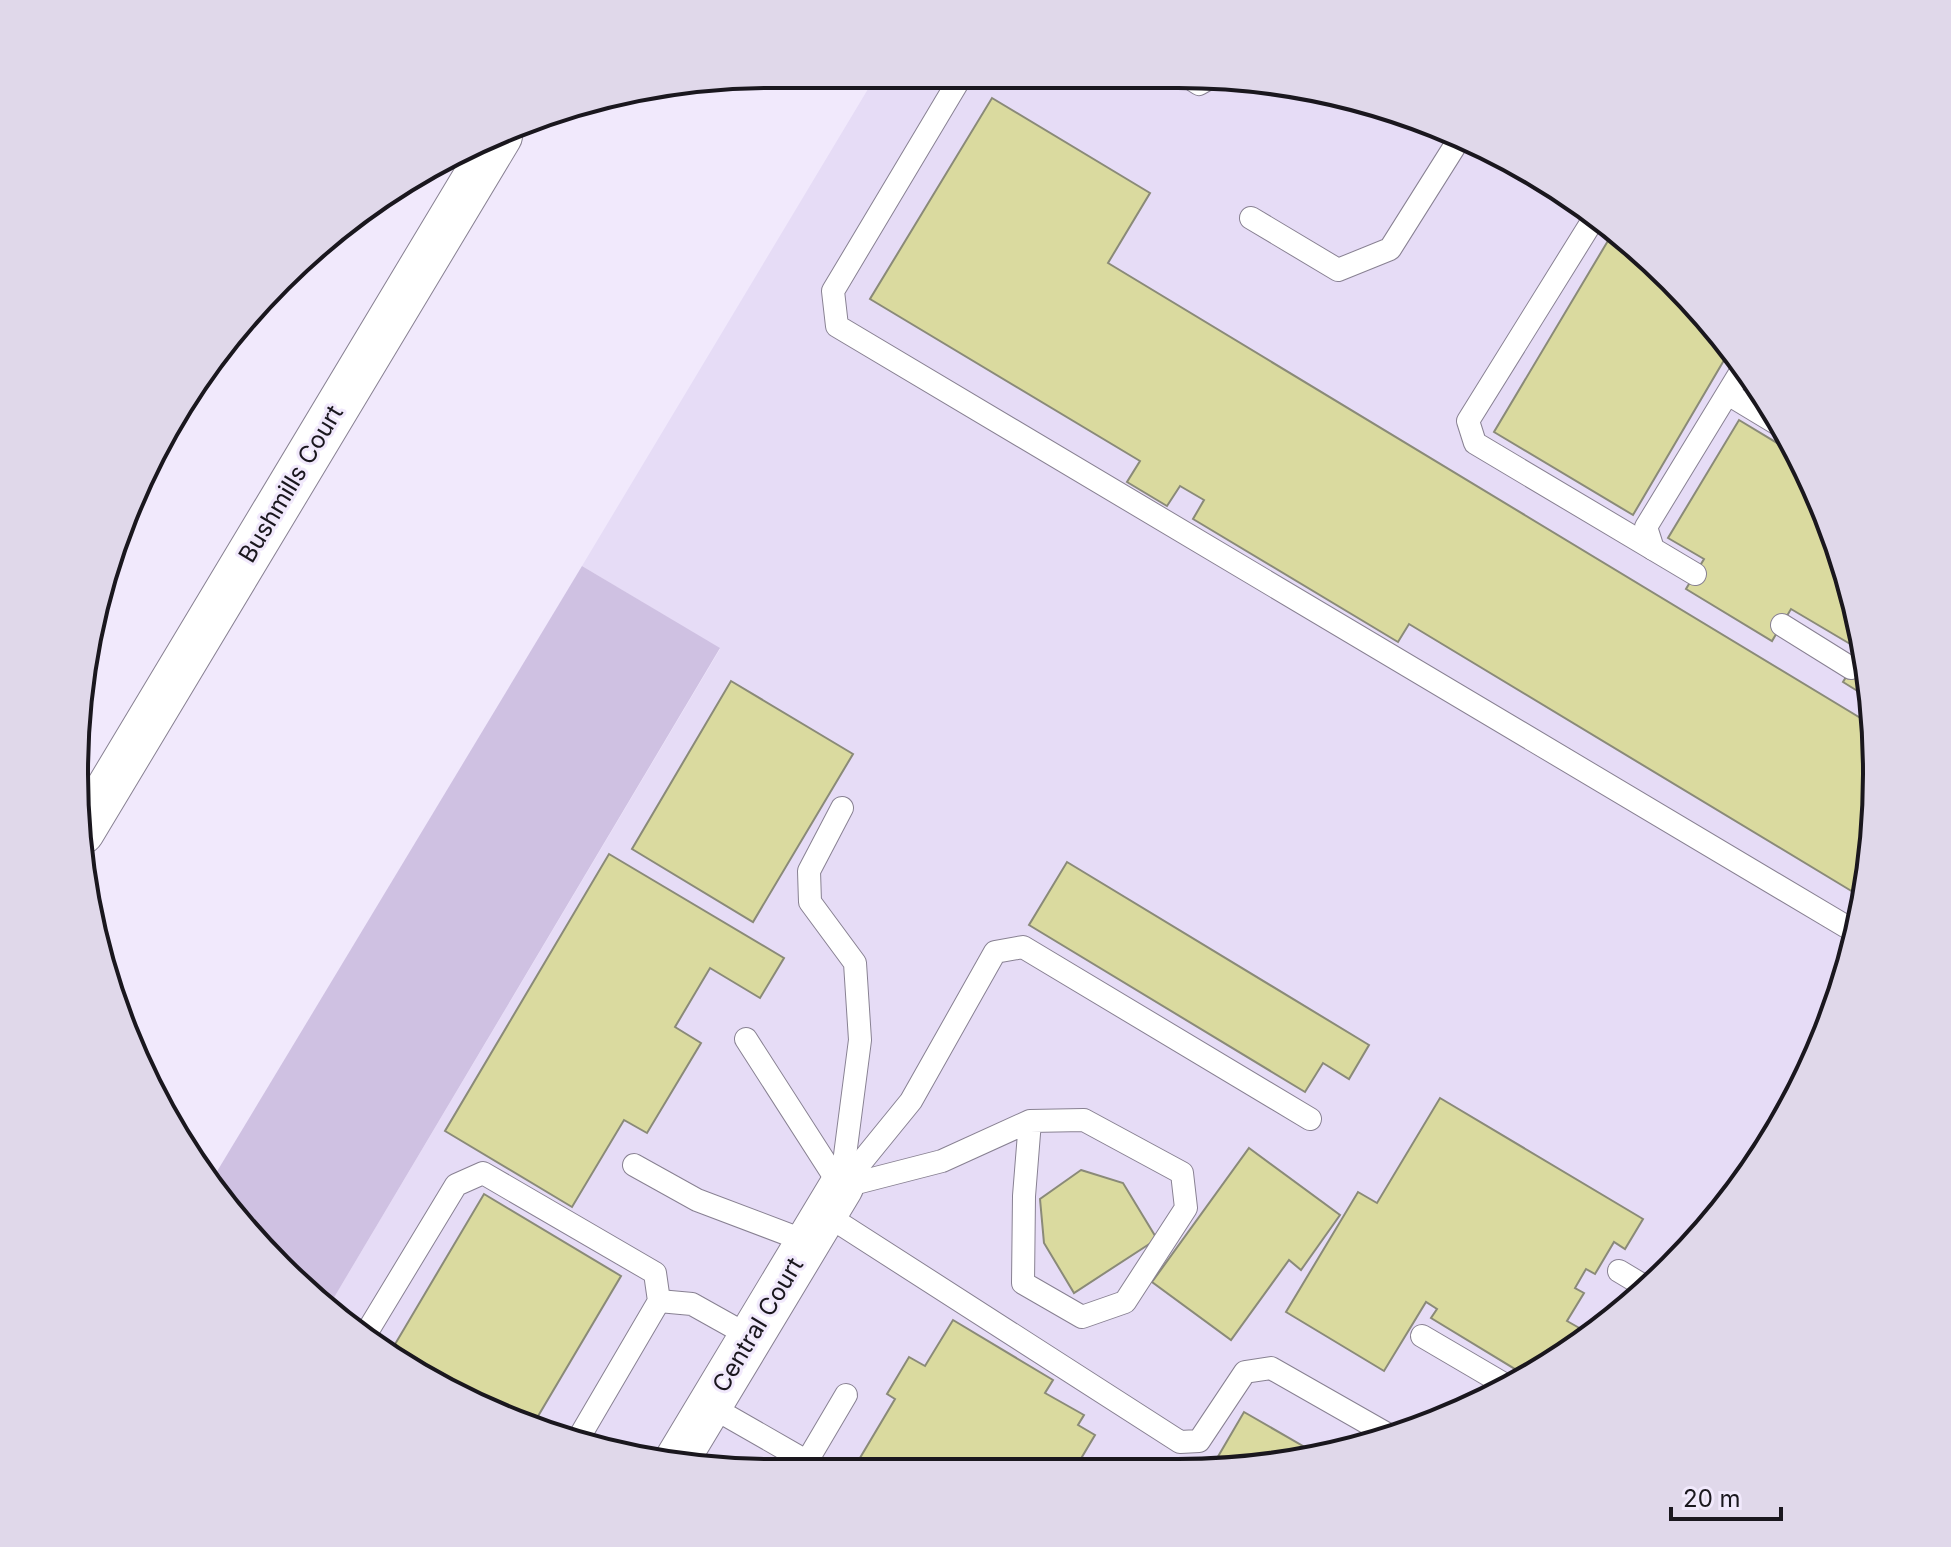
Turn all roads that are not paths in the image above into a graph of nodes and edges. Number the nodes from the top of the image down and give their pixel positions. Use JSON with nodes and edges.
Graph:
{"nodes":[{"id":1,"x":954,"y":88,"type":"edge"},
{"id":2,"x":1454,"y":147,"type":"edge"},
{"id":3,"x":492,"y":149,"type":"edge"},
{"id":4,"x":1251,"y":218,"type":"dead end"},
{"id":5,"x":1589,"y":226,"type":"edge"},
{"id":6,"x":1737,"y":379,"type":"edge"},
{"id":7,"x":1728,"y":394,"type":"junction"},
{"id":8,"x":1760,"y":413,"type":"edge"},
{"id":9,"x":1653,"y":549,"type":"junction"},
{"id":10,"x":1695,"y":574,"type":"dead end"},
{"id":11,"x":1782,"y":625,"type":"dead end"},
{"id":12,"x":1851,"y":668,"type":"dead end"},
{"id":13,"x":842,"y":808,"type":"dead end"},
{"id":14,"x":89,"y":820,"type":"edge"},
{"id":15,"x":1846,"y":926,"type":"edge"},
{"id":16,"x":746,"y":1039,"type":"dead end"},
{"id":17,"x":1310,"y":1119,"type":"dead end"},
{"id":18,"x":1030,"y":1121,"type":"junction"},
{"id":19,"x":634,"y":1165,"type":"dead end"},
{"id":20,"x":825,"y":1215,"type":"junction"},
{"id":21,"x":1619,"y":1271,"type":"dead end"},
{"id":22,"x":1637,"y":1282,"type":"edge"},
{"id":23,"x":659,"y":1301,"type":"junction"},
{"id":24,"x":370,"y":1327,"type":"edge"},
{"id":25,"x":1422,"y":1336,"type":"dead end"},
{"id":26,"x":751,"y":1337,"type":"junction"},
{"id":27,"x":1496,"y":1380,"type":"edge"},
{"id":28,"x":846,"y":1395,"type":"dead end"},
{"id":29,"x":710,"y":1406,"type":"junction"},
{"id":30,"x":1378,"y":1429,"type":"edge"},
{"id":31,"x":582,"y":1432,"type":"edge"},
{"id":32,"x":681,"y":1453,"type":"edge"},
{"id":33,"x":791,"y":1459,"type":"edge"},
{"id":34,"x":808,"y":1459,"type":"edge"}],
"edges":[{"from":1,"to":15,"type":"lane"},
{"from":2,"to":4,"type":"lane"},
{"from":3,"to":14,"type":"street","name":"Bushmills Court"},
{"from":5,"to":9,"type":"lane"},
{"from":6,"to":7,"type":"lane"},
{"from":7,"to":8,"type":"lane"},
{"from":7,"to":9,"type":"lane"},
{"from":9,"to":10,"type":"lane"},
{"from":11,"to":12,"type":"lane"},
{"from":13,"to":20,"type":"lane"},
{"from":16,"to":20,"type":"lane"},
{"from":17,"to":20,"type":"lane"},
{"from":18,"to":18,"type":"lane"},
{"from":18,"to":20,"type":"lane"},
{"from":19,"to":20,"type":"lane"},
{"from":20,"to":26,"type":"street","name":"Central Court"},
{"from":20,"to":30,"type":"lane"},
{"from":21,"to":22,"type":"lane"},
{"from":23,"to":24,"type":"lane"},
{"from":23,"to":26,"type":"lane"},
{"from":23,"to":31,"type":"lane"},
{"from":25,"to":27,"type":"lane"},
{"from":26,"to":29,"type":"street","name":"Central Court"},
{"from":28,"to":34,"type":"lane"},
{"from":29,"to":32,"type":"street","name":"Central Court"},
{"from":29,"to":33,"type":"lane"}]}
